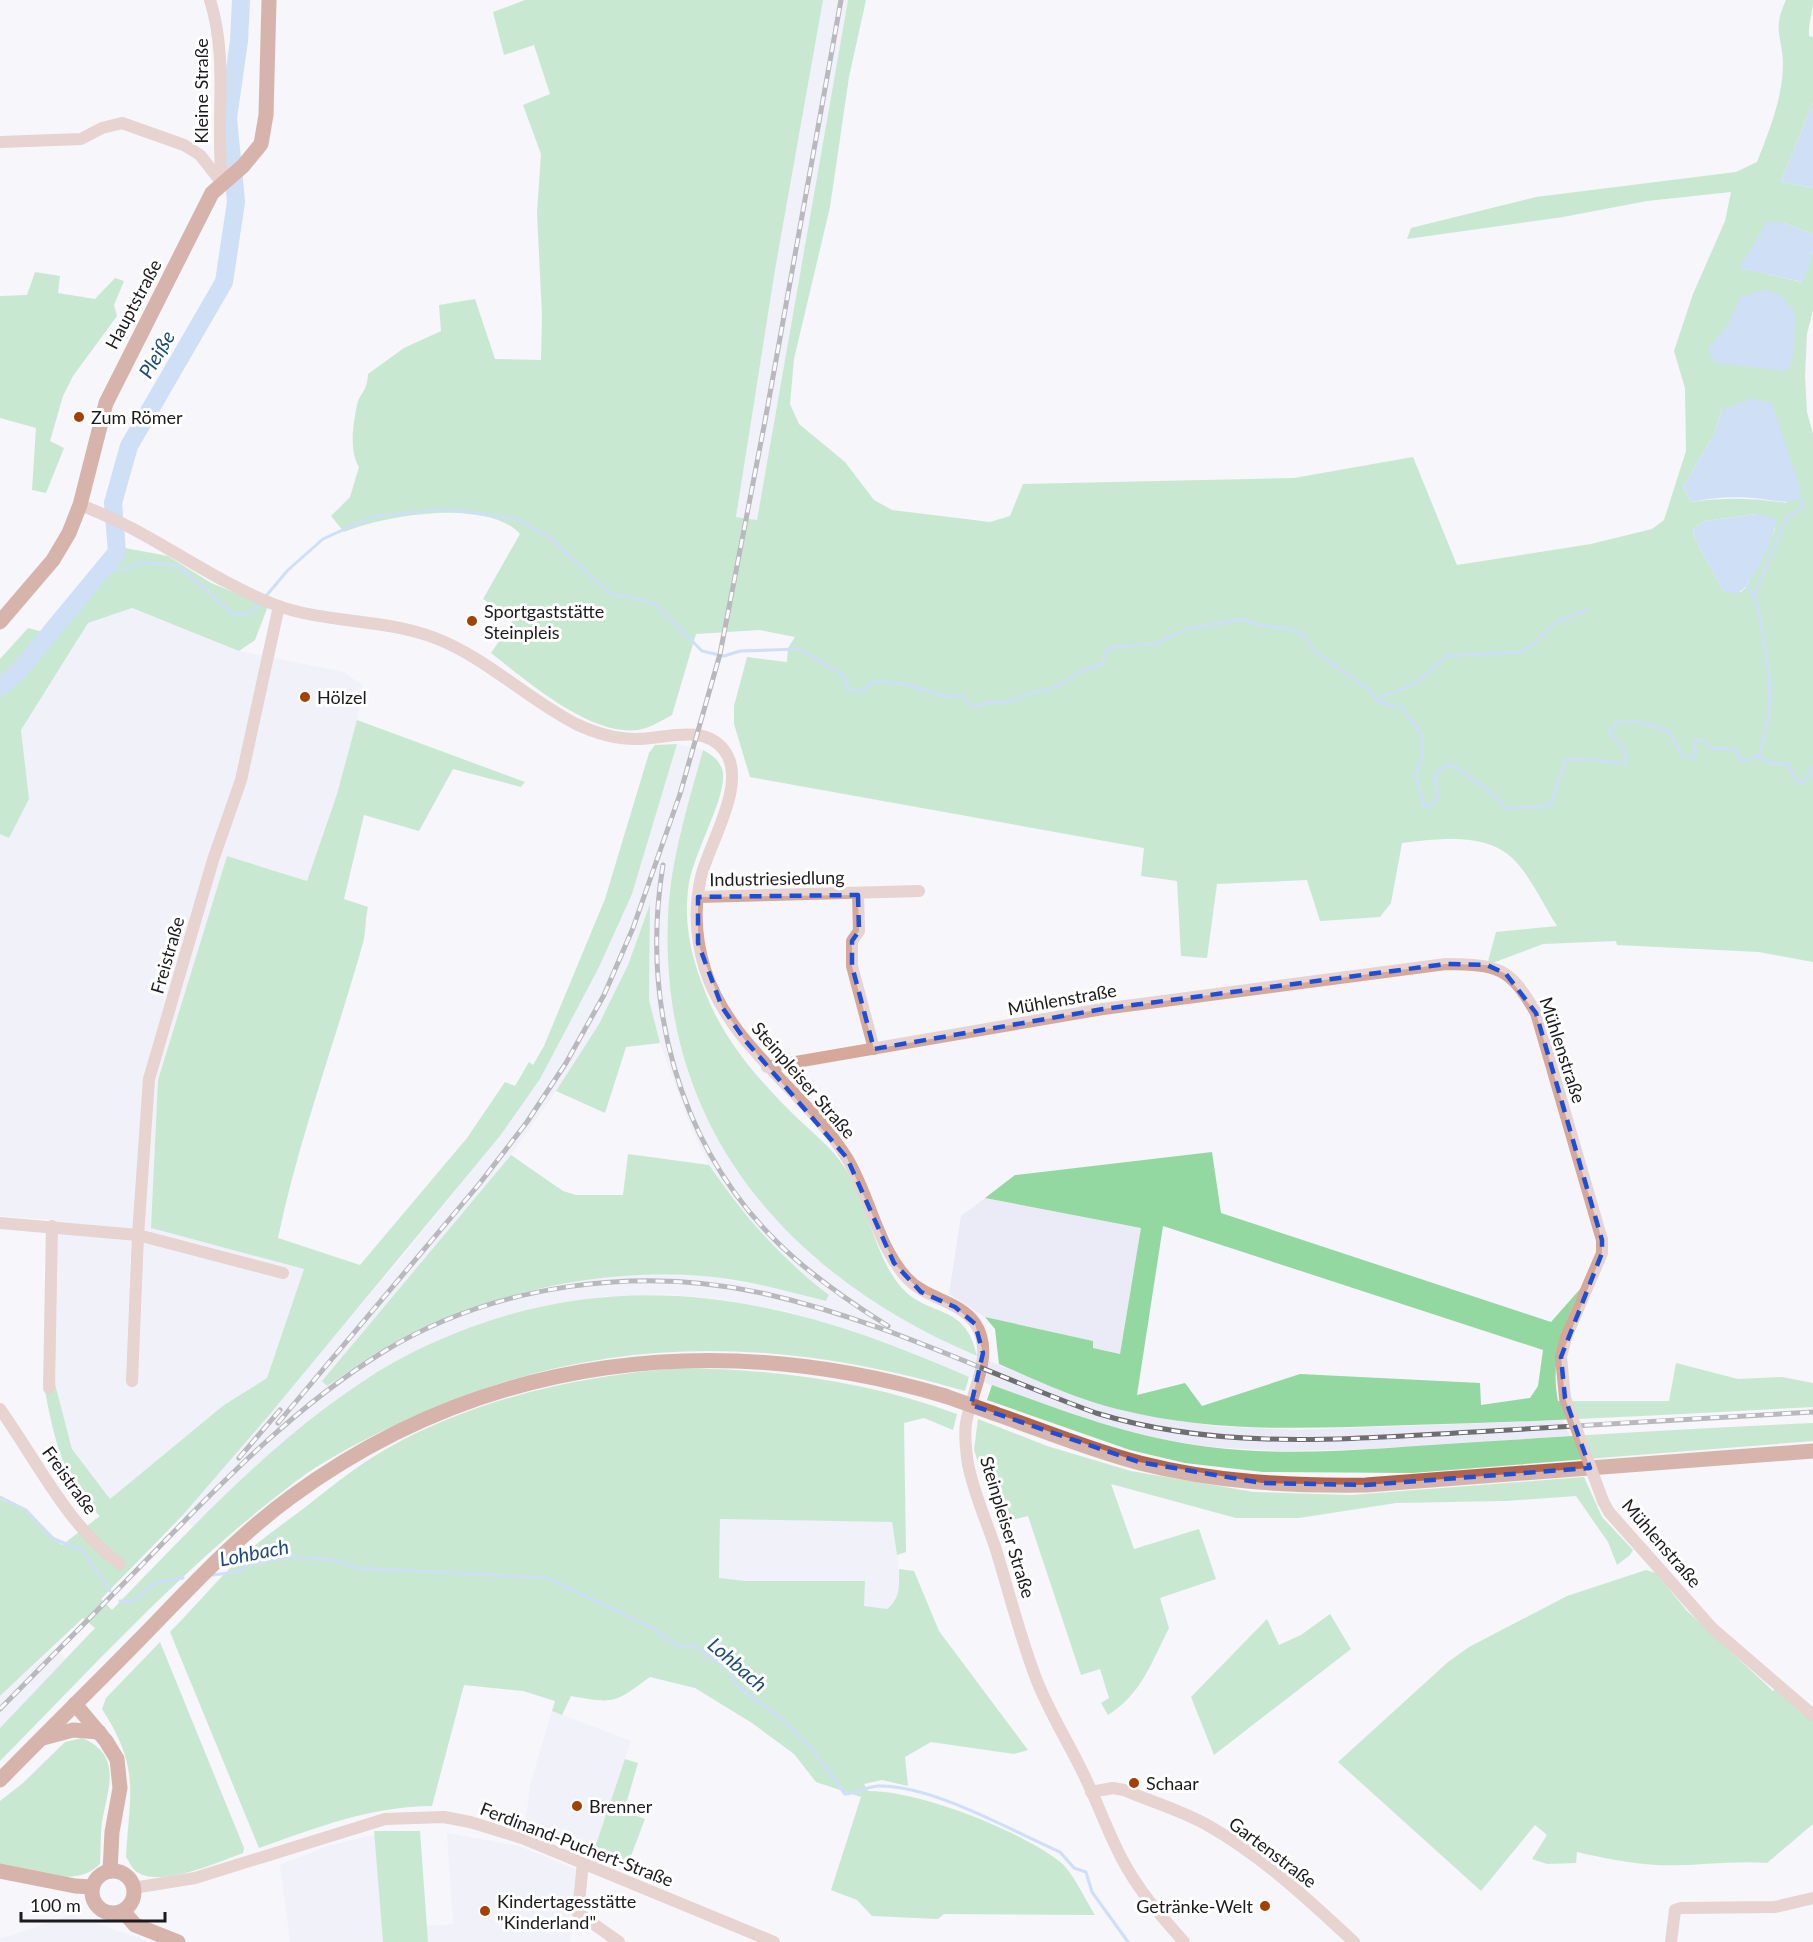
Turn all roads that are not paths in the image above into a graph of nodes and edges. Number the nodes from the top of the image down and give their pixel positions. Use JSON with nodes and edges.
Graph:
{"nodes":[{"id":1,"x":210,"y":0,"type":"edge"},
{"id":2,"x":269,"y":0,"type":"edge"},
{"id":3,"x":0,"y":142,"type":"edge"},
{"id":4,"x":224,"y":181,"type":"junction"},
{"id":5,"x":80,"y":505,"type":"junction"},
{"id":6,"x":276,"y":605,"type":"junction"},
{"id":7,"x":0,"y":622,"type":"edge"},
{"id":8,"x":919,"y":891,"type":"dead end"},
{"id":9,"x":858,"y":895,"type":"junction"},
{"id":10,"x":698,"y":897,"type":"junction"},
{"id":11,"x":874,"y":1049,"type":"junction"},
{"id":12,"x":767,"y":1067,"type":"junction"},
{"id":13,"x":0,"y":1223,"type":"edge"},
{"id":14,"x":52,"y":1226,"type":"junction"},
{"id":15,"x":138,"y":1235,"type":"junction"},
{"id":16,"x":283,"y":1274,"type":"dead end"},
{"id":17,"x":132,"y":1381,"type":"dead end"},
{"id":18,"x":49,"y":1388,"type":"dead end"},
{"id":19,"x":0,"y":1409,"type":"edge"},
{"id":20,"x":1813,"y":1451,"type":"edge"},
{"id":21,"x":120,"y":1564,"type":"dead end"},
{"id":22,"x":75,"y":1704,"type":"junction"},
{"id":23,"x":1813,"y":1715,"type":"edge"},
{"id":24,"x":99,"y":1732,"type":"junction"},
{"id":25,"x":43,"y":1737,"type":"junction"},
{"id":26,"x":0,"y":1780,"type":"edge"},
{"id":27,"x":1091,"y":1792,"type":"junction"},
{"id":28,"x":583,"y":1862,"type":"junction"},
{"id":29,"x":0,"y":1871,"type":"edge"},
{"id":30,"x":110,"y":1871,"type":"junction"},
{"id":31,"x":92,"y":1887,"type":"junction"},
{"id":32,"x":133,"y":1888,"type":"junction"},
{"id":33,"x":1813,"y":1898,"type":"edge"},
{"id":34,"x":123,"y":1911,"type":"junction"},
{"id":35,"x":768,"y":1941,"type":"edge"},
{"id":36,"x":178,"y":1942,"type":"edge"},
{"id":37,"x":619,"y":1942,"type":"edge"},
{"id":38,"x":1184,"y":1942,"type":"edge"},
{"id":39,"x":1354,"y":1942,"type":"edge"},
{"id":40,"x":1671,"y":1942,"type":"edge"}],
"edges":[{"from":1,"to":4,"type":"street","name":"Kleine Straße"},
{"from":2,"to":4,"type":"main road","name":"Hauptstraße"},
{"from":3,"to":4,"type":"street"},
{"from":4,"to":5,"type":"main road","name":"Hauptstraße"},
{"from":5,"to":6,"type":"street"},
{"from":5,"to":7,"type":"main road","name":"Hauptstraße"},
{"from":6,"to":10,"type":"street","name":"Steinpleiser Straße"},
{"from":6,"to":15,"type":"street","name":"Freistraße"},
{"from":8,"to":9,"type":"street","name":"Industriesiedlung"},
{"from":9,"to":10,"type":"street","name":"Industriesiedlung"},
{"from":9,"to":11,"type":"street","name":"Industriesiedlung"},
{"from":10,"to":12,"type":"street","name":"Steinpleiser Straße"},
{"from":11,"to":12,"type":"street","name":"Mühlenstraße"},
{"from":11,"to":23,"type":"street","name":"Mühlenstraße","bridge":true},
{"from":12,"to":27,"type":"street","name":"Steinpleiser Straße"},
{"from":13,"to":14,"type":"street"},
{"from":14,"to":15,"type":"street"},
{"from":14,"to":18,"type":"street"},
{"from":15,"to":16,"type":"street"},
{"from":15,"to":17,"type":"street","name":"Freistraße"},
{"from":19,"to":21,"type":"street","name":"Freistraße"},
{"from":20,"to":22,"type":"main road","bridge":true},
{"from":22,"to":24,"type":"main road"},
{"from":22,"to":25,"type":"main road"},
{"from":24,"to":25,"type":"main road"},
{"from":24,"to":30,"type":"main road"},
{"from":25,"to":26,"type":"main road"},
{"from":27,"to":38,"type":"street","name":"Steinpleiser Straße"},
{"from":27,"to":39,"type":"street","name":"Gartenstraße"},
{"from":28,"to":32,"type":"street","name":"Ferdinand-Puchert-Straße"},
{"from":28,"to":35,"type":"street","name":"Ferdinand-Puchert-Straße"},
{"from":28,"to":37,"type":"street"},
{"from":29,"to":31,"type":"main road"},
{"from":30,"to":31,"type":"main road"},
{"from":30,"to":32,"type":"main road"},
{"from":31,"to":34,"type":"main road"},
{"from":32,"to":34,"type":"main road"},
{"from":33,"to":40,"type":"street"},
{"from":34,"to":36,"type":"main road"}]}
